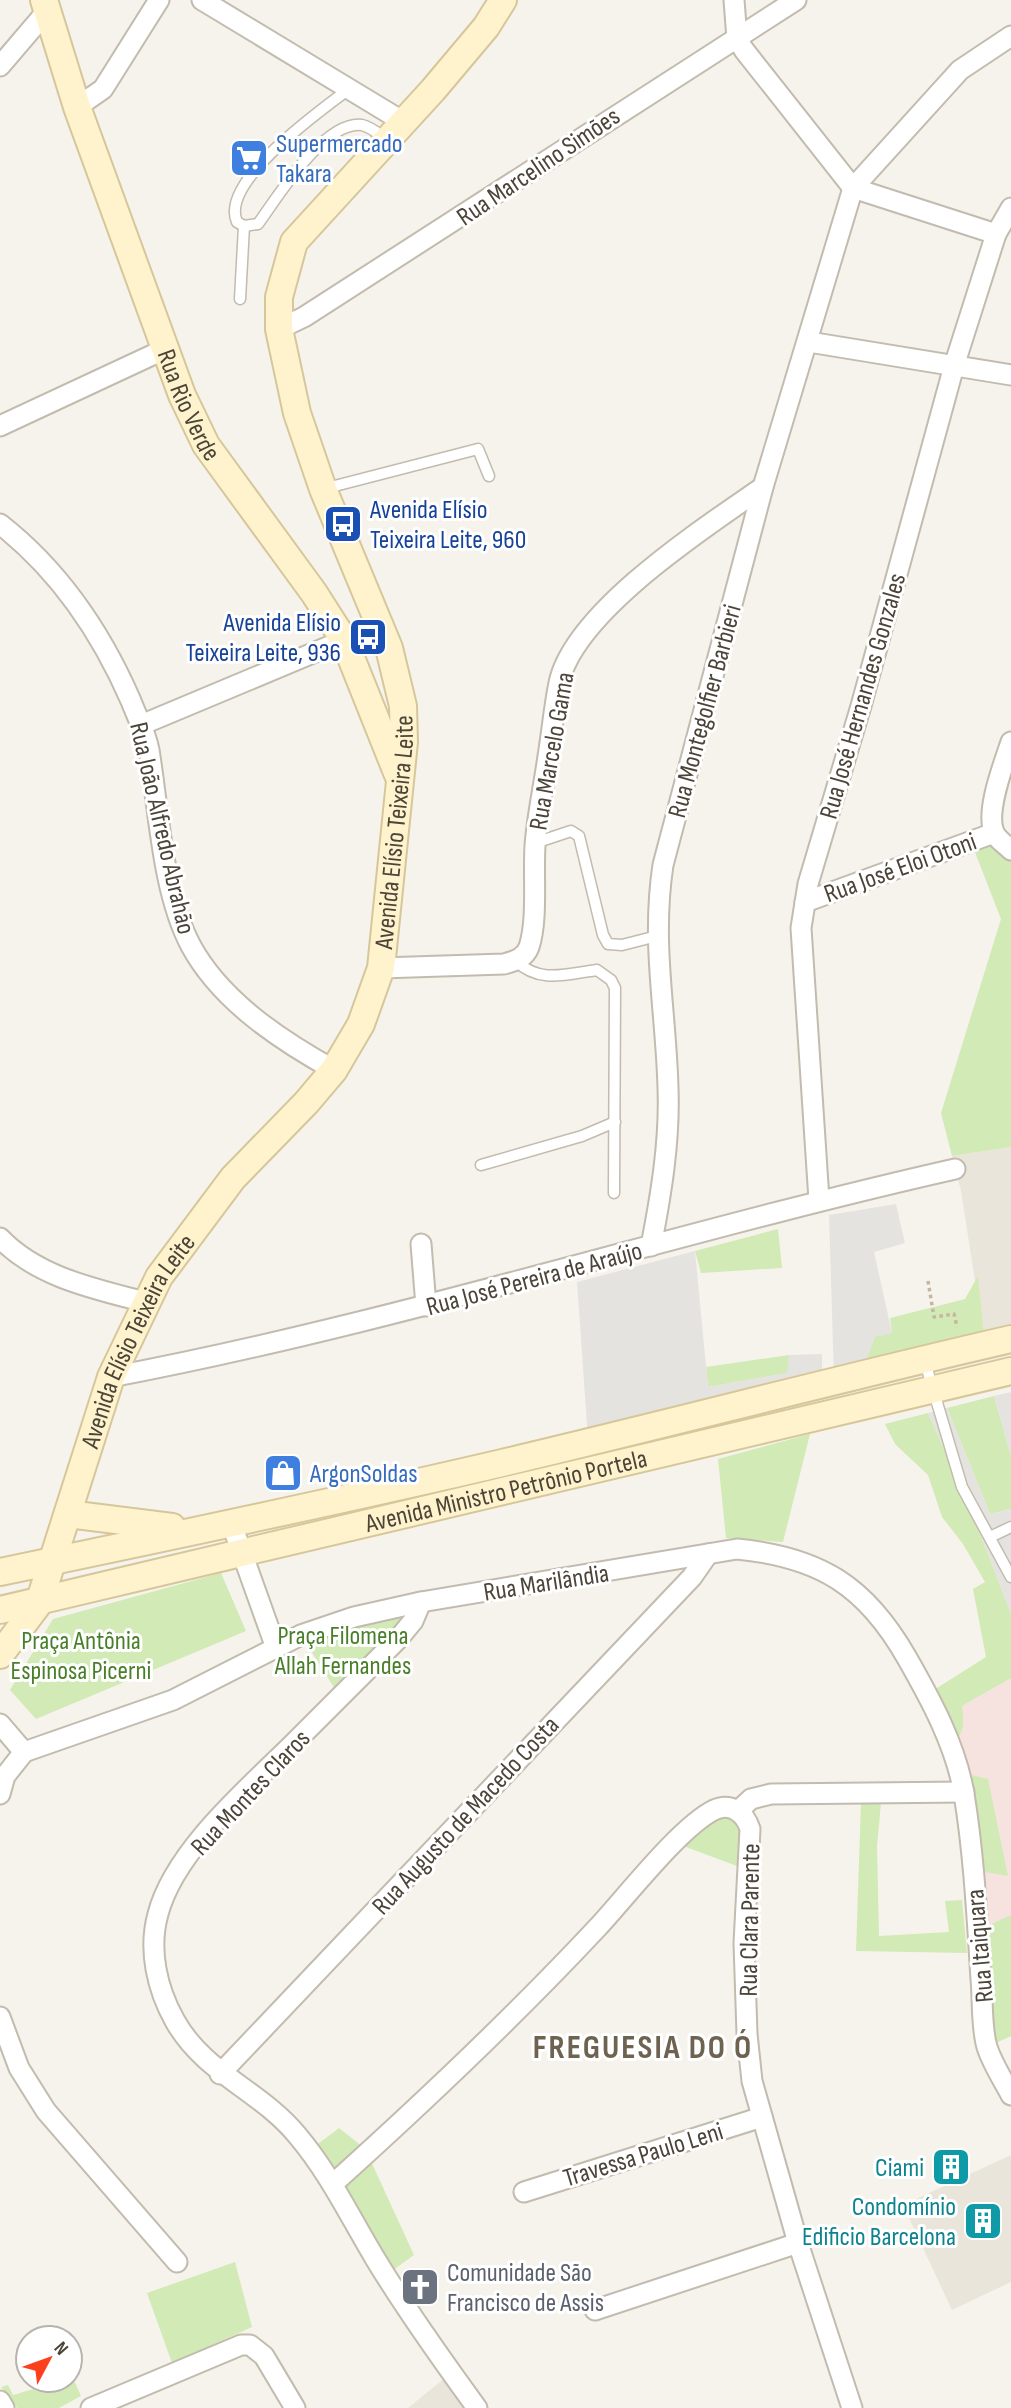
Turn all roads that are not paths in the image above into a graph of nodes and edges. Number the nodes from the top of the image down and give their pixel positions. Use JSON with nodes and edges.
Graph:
{"nodes":[{"id":1,"x":159,"y":0,"type":"edge"},
{"id":2,"x":202,"y":0,"type":"edge"},
{"id":3,"x":503,"y":0,"type":"edge"},
{"id":4,"x":734,"y":0,"type":"edge"},
{"id":5,"x":796,"y":0,"type":"edge"},
{"id":6,"x":45,"y":6,"type":"edge"},
{"id":7,"x":1011,"y":36,"type":"edge"},
{"id":8,"x":737,"y":39,"type":"junction"},
{"id":9,"x":0,"y":66,"type":"edge"},
{"id":10,"x":349,"y":89,"type":"junction"},
{"id":11,"x":76,"y":107,"type":"junction"},
{"id":12,"x":394,"y":130,"type":"junction"},
{"id":13,"x":853,"y":188,"type":"junction"},
{"id":14,"x":1011,"y":208,"type":"edge"},
{"id":15,"x":244,"y":226,"type":"junction"},
{"id":16,"x":996,"y":234,"type":"junction"},
{"id":17,"x":240,"y":299,"type":"dead end"},
{"id":18,"x":279,"y":329,"type":"junction"},
{"id":19,"x":809,"y":342,"type":"junction"},
{"id":20,"x":163,"y":350,"type":"junction"},
{"id":21,"x":954,"y":366,"type":"junction"},
{"id":22,"x":1011,"y":375,"type":"edge"},
{"id":23,"x":0,"y":426,"type":"edge"},
{"id":24,"x":489,"y":476,"type":"dead end"},
{"id":25,"x":763,"y":487,"type":"junction"},
{"id":26,"x":323,"y":489,"type":"junction"},
{"id":27,"x":0,"y":524,"type":"edge"},
{"id":28,"x":344,"y":640,"type":"junction"},
{"id":29,"x":141,"y":725,"type":"junction"},
{"id":30,"x":1011,"y":743,"type":"edge"},
{"id":31,"x":399,"y":776,"type":"junction"},
{"id":32,"x":994,"y":833,"type":"junction"},
{"id":33,"x":535,"y":843,"type":"junction"},
{"id":34,"x":1011,"y":850,"type":"edge"},
{"id":35,"x":805,"y":902,"type":"junction"},
{"id":36,"x":657,"y":936,"type":"junction"},
{"id":37,"x":510,"y":963,"type":"junction"},
{"id":38,"x":381,"y":968,"type":"junction"},
{"id":39,"x":334,"y":1070,"type":"junction"},
{"id":40,"x":615,"y":1122,"type":"junction"},
{"id":41,"x":481,"y":1166,"type":"dead end"},
{"id":42,"x":955,"y":1169,"type":"dead end"},
{"id":43,"x":614,"y":1194,"type":"dead end"},
{"id":44,"x":819,"y":1200,"type":"junction"},
{"id":45,"x":0,"y":1238,"type":"edge"},
{"id":46,"x":421,"y":1244,"type":"dead end"},
{"id":47,"x":651,"y":1246,"type":"junction"},
{"id":48,"x":145,"y":1301,"type":"junction"},
{"id":49,"x":426,"y":1307,"type":"junction"},
{"id":50,"x":1011,"y":1339,"type":"edge"},
{"id":51,"x":923,"y":1359,"type":"junction"},
{"id":52,"x":1011,"y":1371,"type":"edge"},
{"id":53,"x":111,"y":1377,"type":"junction"},
{"id":54,"x":933,"y":1390,"type":"junction"},
{"id":55,"x":68,"y":1514,"type":"junction"},
{"id":56,"x":220,"y":1527,"type":"junction"},
{"id":57,"x":1011,"y":1527,"type":"edge"},
{"id":58,"x":990,"y":1537,"type":"junction"},
{"id":59,"x":239,"y":1553,"type":"junction"},
{"id":60,"x":708,"y":1554,"type":"junction"},
{"id":61,"x":52,"y":1561,"type":"junction"},
{"id":62,"x":0,"y":1572,"type":"edge"},
{"id":63,"x":1011,"y":1577,"type":"edge"},
{"id":64,"x":421,"y":1602,"type":"junction"},
{"id":65,"x":39,"y":1603,"type":"junction"},
{"id":66,"x":0,"y":1610,"type":"edge"},
{"id":67,"x":276,"y":1648,"type":"junction"},
{"id":68,"x":0,"y":1655,"type":"edge"},
{"id":69,"x":0,"y":1724,"type":"edge"},
{"id":70,"x":24,"y":1752,"type":"junction"},
{"id":71,"x":964,"y":1791,"type":"junction"},
{"id":72,"x":0,"y":1794,"type":"edge"},
{"id":73,"x":738,"y":1811,"type":"junction"},
{"id":74,"x":0,"y":2017,"type":"edge"},
{"id":75,"x":220,"y":2074,"type":"junction"},
{"id":76,"x":1011,"y":2095,"type":"edge"},
{"id":77,"x":762,"y":2117,"type":"junction"},
{"id":78,"x":334,"y":2183,"type":"junction"},
{"id":79,"x":524,"y":2192,"type":"dead end"},
{"id":80,"x":799,"y":2243,"type":"junction"},
{"id":81,"x":177,"y":2262,"type":"dead end"},
{"id":82,"x":595,"y":2310,"type":"dead end"},
{"id":83,"x":0,"y":2401,"type":"edge"},
{"id":84,"x":4,"y":2408,"type":"edge"},
{"id":85,"x":91,"y":2408,"type":"edge"},
{"id":86,"x":295,"y":2408,"type":"edge"},
{"id":87,"x":477,"y":2408,"type":"edge"},
{"id":88,"x":852,"y":2408,"type":"edge"}],
"edges":[{"from":1,"to":11,"type":"street"},
{"from":2,"to":10,"type":"street"},
{"from":3,"to":12,"type":"street","name":"Avenida Elísio Teixeira Leite"},
{"from":4,"to":8,"type":"street"},
{"from":5,"to":8,"type":"street","name":"Rua Marcelino Simões"},
{"from":6,"to":9,"type":"street"},
{"from":6,"to":11,"type":"street","name":"Rua Rio Verde"},
{"from":7,"to":13,"type":"street"},
{"from":8,"to":13,"type":"street"},
{"from":8,"to":18,"type":"street","name":"Rua Marcelino Simões"},
{"from":10,"to":12,"type":"street"},
{"from":10,"to":15,"type":"lane"},
{"from":11,"to":20,"type":"street","name":"Rua Rio Verde"},
{"from":12,"to":15,"type":"lane"},
{"from":12,"to":18,"type":"street","name":"Avenida Elísio Teixeira Leite"},
{"from":13,"to":16,"type":"street"},
{"from":13,"to":19,"type":"street","name":"Rua Montegolfier Barbieri"},
{"from":14,"to":16,"type":"street","name":"Rua José Hernandes Gonzales"},
{"from":15,"to":17,"type":"lane"},
{"from":16,"to":21,"type":"street","name":"Rua José Hernandes Gonzales"},
{"from":18,"to":26,"type":"street","name":"Avenida Elísio Teixeira Leite"},
{"from":19,"to":21,"type":"street"},
{"from":19,"to":25,"type":"street","name":"Rua Montegolfier Barbieri"},
{"from":20,"to":23,"type":"street"},
{"from":20,"to":28,"type":"street","name":"Rua Rio Verde"},
{"from":21,"to":22,"type":"street"},
{"from":21,"to":35,"type":"street","name":"Rua José Hernandes Gonzales"},
{"from":24,"to":26,"type":"lane"},
{"from":25,"to":33,"type":"street","name":"Rua Marcelo Gama"},
{"from":25,"to":36,"type":"street","name":"Rua Montegolfier Barbieri"},
{"from":26,"to":31,"type":"street","name":"Avenida Elísio Teixeira Leite"},
{"from":27,"to":29,"type":"street","name":"Rua João Alfredo Abrahão"},
{"from":28,"to":29,"type":"street"},
{"from":28,"to":31,"type":"street","name":"Rua Rio Verde"},
{"from":29,"to":39,"type":"street","name":"Rua João Alfredo Abrahão"},
{"from":30,"to":32,"type":"street"},
{"from":31,"to":38,"type":"street","name":"Avenida Elísio Teixeira Leite"},
{"from":32,"to":34,"type":"street"},
{"from":32,"to":35,"type":"street","name":"Rua José Eloi Otoni"},
{"from":33,"to":36,"type":"lane"},
{"from":33,"to":37,"type":"street","name":"Rua Marcelo Gama"},
{"from":35,"to":44,"type":"street","name":"Rua José Hernandes Gonzales"},
{"from":36,"to":47,"type":"street","name":"Rua Montegolfier Barbieri"},
{"from":37,"to":38,"type":"street"},
{"from":37,"to":40,"type":"lane"},
{"from":38,"to":39,"type":"street","name":"Avenida Elísio Teixeira Leite"},
{"from":39,"to":48,"type":"street","name":"Avenida Elísio Teixeira Leite"},
{"from":40,"to":41,"type":"lane"},
{"from":40,"to":43,"type":"lane"},
{"from":42,"to":44,"type":"street","name":"Rua José Pereira de Araújo"},
{"from":44,"to":47,"type":"street","name":"Rua José Pereira de Araújo"},
{"from":45,"to":48,"type":"street"},
{"from":46,"to":49,"type":"street"},
{"from":47,"to":49,"type":"street","name":"Rua José Pereira de Araújo"},
{"from":48,"to":53,"type":"street","name":"Avenida Elísio Teixeira Leite"},
{"from":49,"to":53,"type":"street","name":"Rua José Pereira de Araújo"},
{"from":50,"to":51,"type":"street","name":"Avenida Ministro Petrônio Portela"},
{"from":51,"to":54,"type":"lane"},
{"from":51,"to":56,"type":"street","name":"Avenida Ministro Petrônio Portela"},
{"from":52,"to":54,"type":"street","name":"Avenida Ministro Petrônio Portela"},
{"from":53,"to":55,"type":"street","name":"Avenida Elísio Teixeira Leite"},
{"from":54,"to":58,"type":"lane"},
{"from":54,"to":59,"type":"street","name":"Avenida Ministro Petrônio Portela"},
{"from":55,"to":56,"type":"street"},
{"from":55,"to":61,"type":"street","name":"Avenida Elísio Teixeira Leite"},
{"from":56,"to":59,"type":"street"},
{"from":56,"to":61,"type":"street","name":"Avenida Ministro Petrônio Portela"},
{"from":57,"to":58,"type":"lane"},
{"from":58,"to":63,"type":"lane"},
{"from":59,"to":65,"type":"street","name":"Avenida Ministro Petrônio Portela"},
{"from":59,"to":67,"type":"street"},
{"from":60,"to":64,"type":"street","name":"Rua Marilândia"},
{"from":60,"to":71,"type":"street","name":"Rua Marilândia"},
{"from":60,"to":75,"type":"street","name":"Rua Augusto de Macedo Costa"},
{"from":61,"to":62,"type":"street","name":"Avenida Ministro Petrônio Portela"},
{"from":61,"to":65,"type":"street","name":"Avenida Elísio Teixeira Leite"},
{"from":64,"to":67,"type":"street","name":"Rua Marilândia"},
{"from":64,"to":75,"type":"street","name":"Rua Montes Claros"},
{"from":65,"to":66,"type":"street","name":"Avenida Ministro Petrônio Portela"},
{"from":65,"to":68,"type":"street","name":"Avenida Elísio Teixeira Leite"},
{"from":67,"to":70,"type":"street","name":"Rua Marilândia"},
{"from":69,"to":70,"type":"street"},
{"from":70,"to":72,"type":"street"},
{"from":71,"to":73,"type":"street"},
{"from":71,"to":76,"type":"street","name":"Rua Itaiquara"},
{"from":73,"to":77,"type":"street","name":"Rua Clara Parente"},
{"from":73,"to":78,"type":"street","name":"Rua Clara Parente"},
{"from":74,"to":81,"type":"street"},
{"from":75,"to":78,"type":"street","name":"Rua Montes Claros"},
{"from":77,"to":79,"type":"street","name":"Travessa Paulo Leni"},
{"from":77,"to":80,"type":"street","name":"Rua Clara Parente"},
{"from":78,"to":87,"type":"street","name":"Rua Montes Claros"},
{"from":80,"to":82,"type":"street"},
{"from":80,"to":88,"type":"street","name":"Rua Clara Parente"},
{"from":83,"to":84,"type":"street"},
{"from":85,"to":86,"type":"street"}]}
